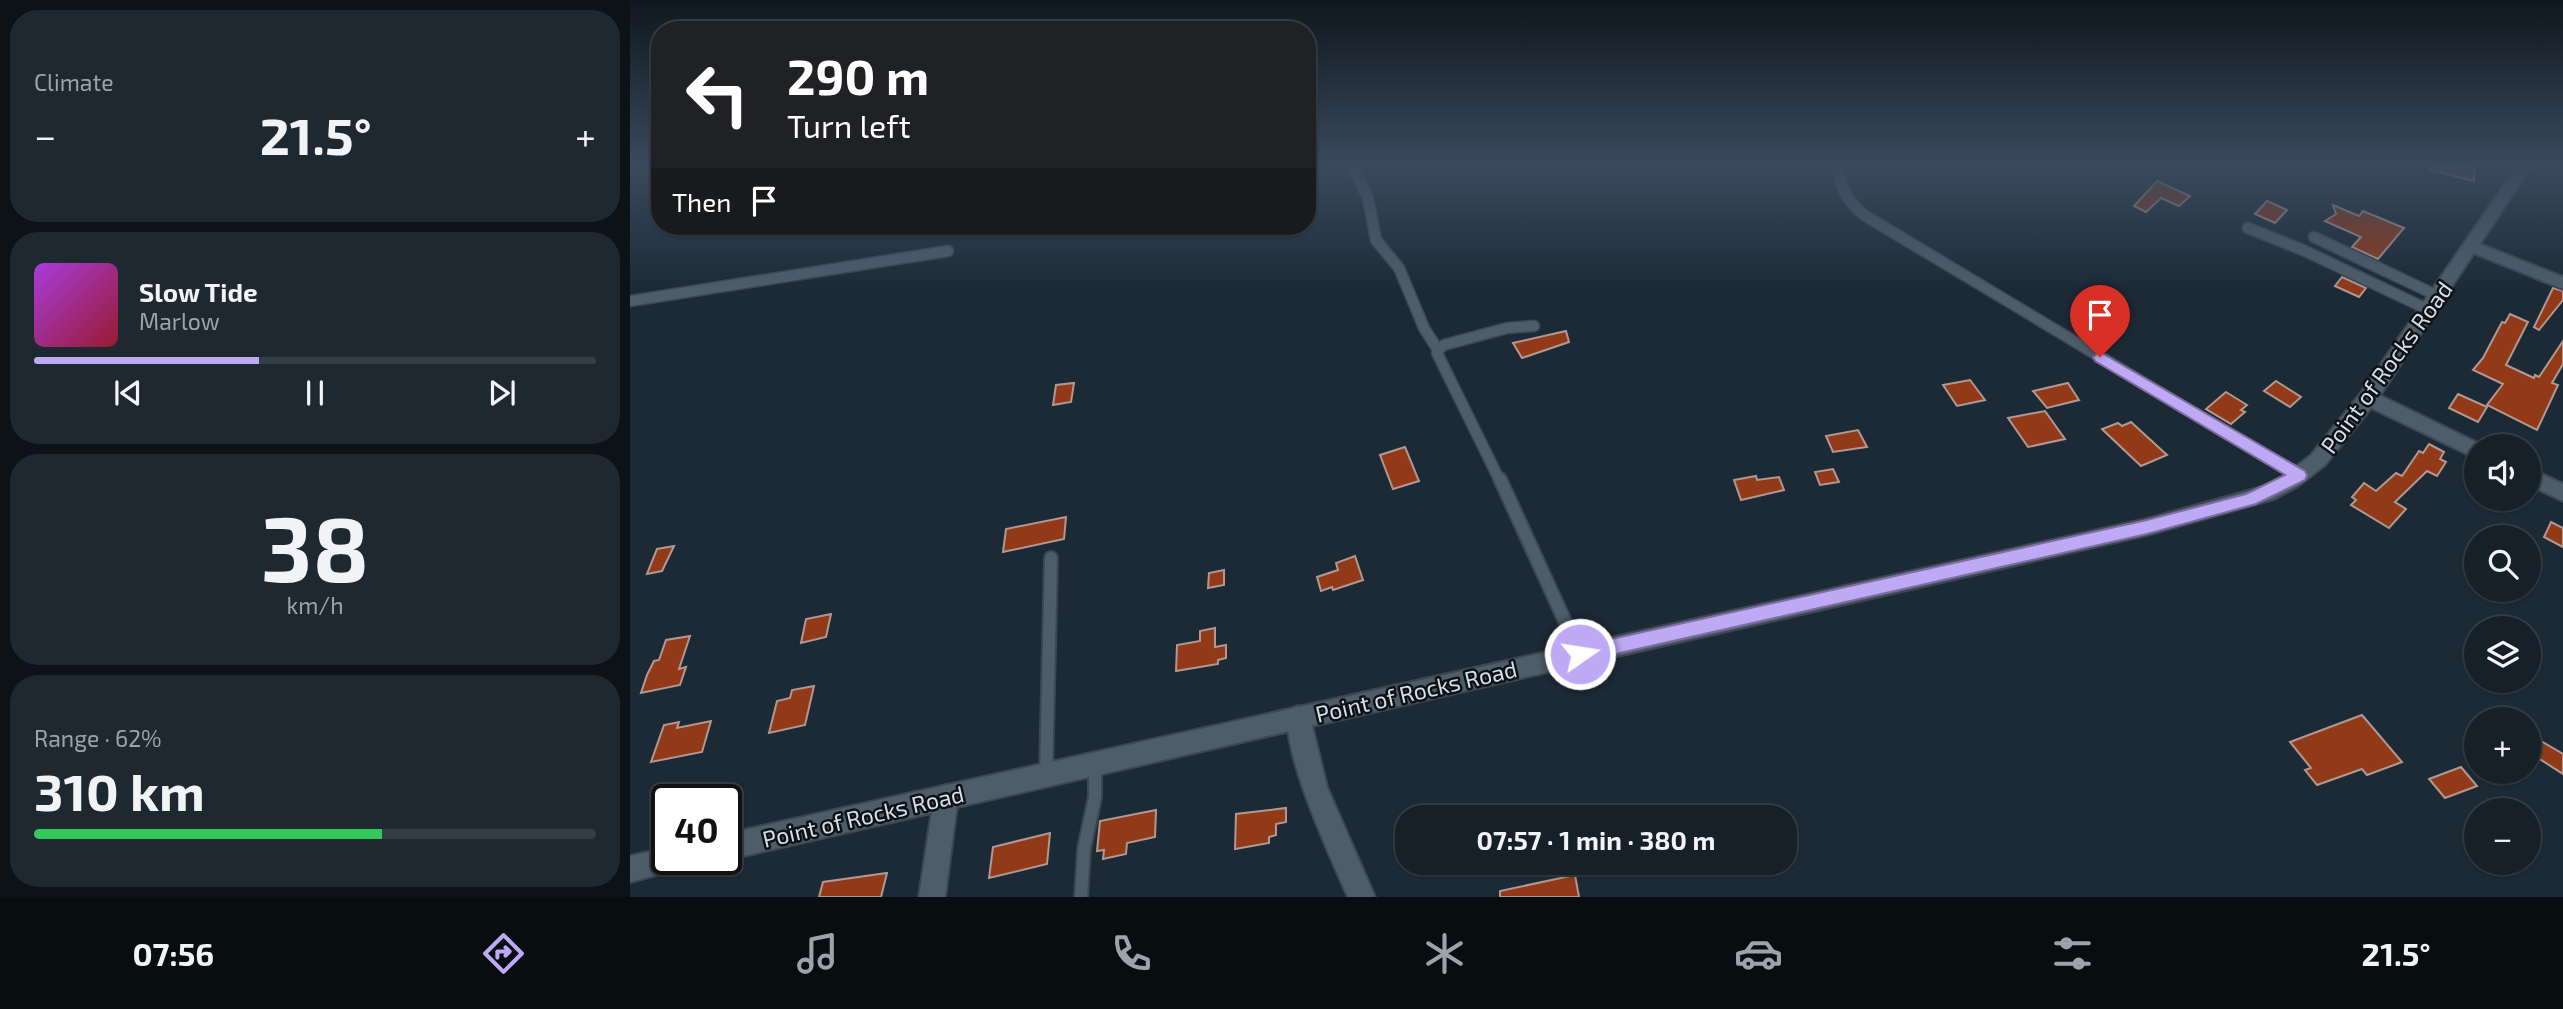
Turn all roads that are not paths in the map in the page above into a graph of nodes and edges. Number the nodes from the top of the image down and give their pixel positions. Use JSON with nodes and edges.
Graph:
{"nodes":[{"id":1,"x":1370,"y":207,"type":"edge"},
{"id":2,"x":1856,"y":207,"type":"edge"},
{"id":3,"x":2498,"y":207,"type":"edge"},
{"id":4,"x":2248,"y":228,"type":"dead end"},
{"id":5,"x":2314,"y":237,"type":"dead end"},
{"id":6,"x":2472,"y":246,"type":"junction"},
{"id":7,"x":948,"y":251,"type":"dead end"},
{"id":8,"x":2563,"y":283,"type":"edge"},
{"id":9,"x":630,"y":302,"type":"edge"},
{"id":10,"x":2434,"y":303,"type":"junction"},
{"id":11,"x":1534,"y":326,"type":"dead end"},
{"id":12,"x":1438,"y":349,"type":"junction"},
{"id":13,"x":2368,"y":398,"type":"junction"},
{"id":14,"x":2464,"y":444,"type":"edge"},
{"id":15,"x":2299,"y":475,"type":"junction"},
{"id":16,"x":2541,"y":482,"type":"edge"},
{"id":17,"x":2563,"y":493,"type":"edge"},
{"id":18,"x":1051,"y":558,"type":"dead end"},
{"id":19,"x":1580,"y":654,"type":"junction"},
{"id":20,"x":1298,"y":717,"type":"junction"},
{"id":21,"x":1095,"y":764,"type":"junction"},
{"id":22,"x":1046,"y":775,"type":"junction"},
{"id":23,"x":946,"y":797,"type":"junction"},
{"id":24,"x":742,"y":843,"type":"edge"},
{"id":25,"x":651,"y":864,"type":"edge"},
{"id":26,"x":630,"y":869,"type":"edge"},
{"id":27,"x":932,"y":897,"type":"edge"},
{"id":28,"x":1081,"y":897,"type":"edge"},
{"id":29,"x":1362,"y":897,"type":"edge"}],
"edges":[{"from":1,"to":12,"type":"lane"},
{"from":2,"to":15,"type":"lane"},
{"from":3,"to":6,"type":"street","name":"Point of Rocks Road"},
{"from":4,"to":10,"type":"lane"},
{"from":5,"to":10,"type":"lane"},
{"from":6,"to":8,"type":"street"},
{"from":6,"to":10,"type":"street","name":"Point of Rocks Road"},
{"from":7,"to":9,"type":"lane"},
{"from":10,"to":13,"type":"street","name":"Point of Rocks Road"},
{"from":11,"to":12,"type":"lane"},
{"from":12,"to":19,"type":"lane"},
{"from":13,"to":14,"type":"street"},
{"from":13,"to":15,"type":"street","name":"Point of Rocks Road"},
{"from":15,"to":19,"type":"street","name":"Point of Rocks Road"},
{"from":16,"to":17,"type":"street"},
{"from":18,"to":22,"type":"lane"},
{"from":19,"to":20,"type":"street","name":"Point of Rocks Road"},
{"from":20,"to":21,"type":"street","name":"Point of Rocks Road"},
{"from":20,"to":29,"type":"street"},
{"from":21,"to":22,"type":"street","name":"Point of Rocks Road"},
{"from":21,"to":28,"type":"lane"},
{"from":22,"to":23,"type":"street","name":"Point of Rocks Road"},
{"from":23,"to":24,"type":"street","name":"Point of Rocks Road"},
{"from":23,"to":27,"type":"street"},
{"from":25,"to":26,"type":"street"}]}
